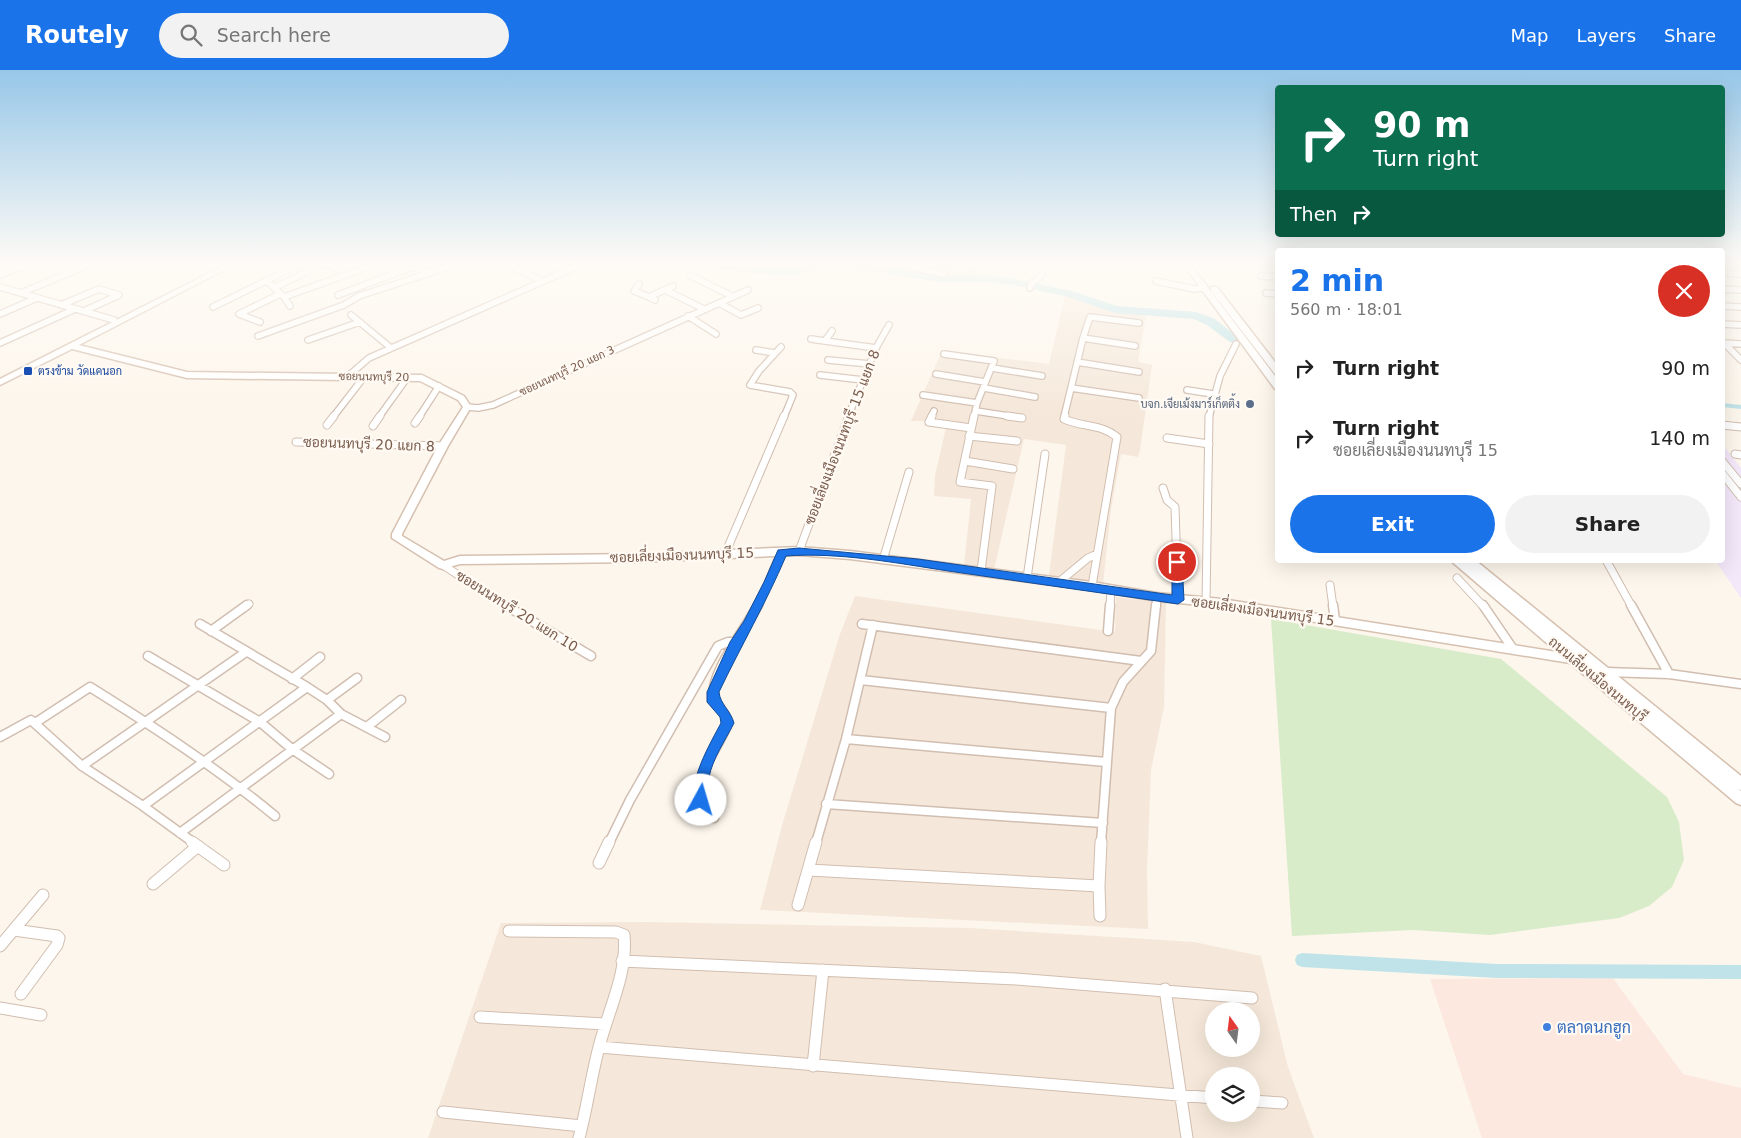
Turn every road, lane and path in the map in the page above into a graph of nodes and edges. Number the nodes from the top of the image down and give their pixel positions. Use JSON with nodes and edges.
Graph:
{"nodes":[{"id":1,"x":64,"y":314,"type":"edge"},
{"id":2,"x":93,"y":314,"type":"edge"},
{"id":3,"x":126,"y":314,"type":"edge"},
{"id":4,"x":135,"y":314,"type":"edge"},
{"id":5,"x":239,"y":314,"type":"edge"},
{"id":6,"x":319,"y":314,"type":"edge"},
{"id":7,"x":468,"y":314,"type":"edge"},
{"id":8,"x":693,"y":314,"type":"edge"},
{"id":9,"x":1088,"y":314,"type":"edge"},
{"id":10,"x":1223,"y":314,"type":"edge"},
{"id":11,"x":1233,"y":314,"type":"edge"},
{"id":12,"x":351,"y":315,"type":"dead end"},
{"id":13,"x":688,"y":316,"type":"junction"},
{"id":14,"x":1090,"y":317,"type":"junction"},
{"id":15,"x":114,"y":320,"type":"junction"},
{"id":16,"x":260,"y":322,"type":"dead end"},
{"id":17,"x":360,"y":322,"type":"junction"},
{"id":18,"x":1139,"y":323,"type":"dead end"},
{"id":19,"x":1725,"y":324,"type":"edge"},
{"id":20,"x":889,"y":325,"type":"dead end"},
{"id":21,"x":1741,"y":325,"type":"edge"},
{"id":22,"x":832,"y":331,"type":"dead end"},
{"id":23,"x":716,"y":334,"type":"dead end"},
{"id":24,"x":258,"y":336,"type":"dead end"},
{"id":25,"x":1082,"y":338,"type":"junction"},
{"id":26,"x":811,"y":339,"type":"dead end"},
{"id":27,"x":308,"y":340,"type":"dead end"},
{"id":28,"x":825,"y":341,"type":"junction"},
{"id":29,"x":1725,"y":342,"type":"edge"},
{"id":30,"x":0,"y":343,"type":"edge"},
{"id":31,"x":1236,"y":344,"type":"dead end"},
{"id":32,"x":1725,"y":344,"type":"edge"},
{"id":33,"x":1741,"y":344,"type":"edge"},
{"id":34,"x":72,"y":346,"type":"junction"},
{"id":35,"x":1135,"y":346,"type":"dead end"},
{"id":36,"x":781,"y":347,"type":"dead end"},
{"id":37,"x":391,"y":348,"type":"junction"},
{"id":38,"x":876,"y":348,"type":"junction"},
{"id":39,"x":756,"y":350,"type":"dead end"},
{"id":40,"x":775,"y":354,"type":"junction"},
{"id":41,"x":944,"y":354,"type":"dead end"},
{"id":42,"x":828,"y":360,"type":"dead end"},
{"id":43,"x":1741,"y":360,"type":"edge"},
{"id":44,"x":1077,"y":362,"type":"junction"},
{"id":45,"x":870,"y":364,"type":"junction"},
{"id":46,"x":992,"y":368,"type":"junction"},
{"id":47,"x":1275,"y":368,"type":"edge"},
{"id":48,"x":1139,"y":372,"type":"dead end"},
{"id":49,"x":936,"y":374,"type":"dead end"},
{"id":50,"x":820,"y":375,"type":"dead end"},
{"id":51,"x":1042,"y":376,"type":"dead end"},
{"id":52,"x":347,"y":377,"type":"junction"},
{"id":53,"x":364,"y":377,"type":"junction"},
{"id":54,"x":0,"y":378,"type":"edge"},
{"id":55,"x":407,"y":378,"type":"junction"},
{"id":56,"x":863,"y":380,"type":"junction"},
{"id":57,"x":0,"y":382,"type":"edge"},
{"id":58,"x":1275,"y":383,"type":"edge"},
{"id":59,"x":985,"y":385,"type":"junction"},
{"id":60,"x":439,"y":386,"type":"junction"},
{"id":61,"x":1071,"y":388,"type":"junction"},
{"id":62,"x":1187,"y":390,"type":"dead end"},
{"id":63,"x":1213,"y":394,"type":"junction"},
{"id":64,"x":923,"y":395,"type":"dead end"},
{"id":65,"x":1035,"y":397,"type":"dead end"},
{"id":66,"x":1139,"y":398,"type":"dead end"},
{"id":67,"x":977,"y":403,"type":"junction"},
{"id":68,"x":467,"y":407,"type":"junction"},
{"id":69,"x":934,"y":411,"type":"dead end"},
{"id":70,"x":976,"y":411,"type":"junction"},
{"id":71,"x":1022,"y":418,"type":"dead end"},
{"id":72,"x":415,"y":423,"type":"dead end"},
{"id":73,"x":327,"y":425,"type":"dead end"},
{"id":74,"x":1725,"y":425,"type":"edge"},
{"id":75,"x":373,"y":426,"type":"dead end"},
{"id":76,"x":1741,"y":426,"type":"edge"},
{"id":77,"x":971,"y":428,"type":"junction"},
{"id":78,"x":969,"y":436,"type":"junction"},
{"id":79,"x":1167,"y":438,"type":"dead end"},
{"id":80,"x":1017,"y":441,"type":"dead end"},
{"id":81,"x":296,"y":442,"type":"dead end"},
{"id":82,"x":1209,"y":444,"type":"junction"},
{"id":83,"x":443,"y":446,"type":"junction"},
{"id":84,"x":1045,"y":454,"type":"dead end"},
{"id":85,"x":964,"y":461,"type":"junction"},
{"id":86,"x":1725,"y":465,"type":"edge"},
{"id":87,"x":1013,"y":469,"type":"dead end"},
{"id":88,"x":909,"y":472,"type":"dead end"},
{"id":89,"x":1725,"y":477,"type":"edge"},
{"id":90,"x":1741,"y":484,"type":"edge"},
{"id":91,"x":1163,"y":488,"type":"dead end"},
{"id":92,"x":1741,"y":498,"type":"edge"},
{"id":93,"x":799,"y":551,"type":"junction"},
{"id":94,"x":782,"y":552,"type":"junction"},
{"id":95,"x":725,"y":554,"type":"junction"},
{"id":96,"x":1097,"y":554,"type":"junction"},
{"id":97,"x":882,"y":560,"type":"junction"},
{"id":98,"x":1459,"y":563,"type":"edge"},
{"id":99,"x":1472,"y":563,"type":"edge"},
{"id":100,"x":1608,"y":563,"type":"edge"},
{"id":101,"x":443,"y":564,"type":"junction"},
{"id":102,"x":981,"y":571,"type":"junction"},
{"id":103,"x":1028,"y":578,"type":"junction"},
{"id":104,"x":1457,"y":578,"type":"dead end"},
{"id":105,"x":1060,"y":582,"type":"junction"},
{"id":106,"x":1330,"y":585,"type":"dead end"},
{"id":107,"x":1092,"y":586,"type":"junction"},
{"id":108,"x":1111,"y":590,"type":"junction"},
{"id":109,"x":1157,"y":597,"type":"junction"},
{"id":110,"x":1178,"y":600,"type":"junction"},
{"id":111,"x":1206,"y":602,"type":"junction"},
{"id":112,"x":249,"y":604,"type":"dead end"},
{"id":113,"x":1335,"y":620,"type":"junction"},
{"id":114,"x":200,"y":624,"type":"dead end"},
{"id":115,"x":862,"y":624,"type":"dead end"},
{"id":116,"x":873,"y":626,"type":"junction"},
{"id":117,"x":211,"y":631,"type":"junction"},
{"id":118,"x":1108,"y":631,"type":"dead end"},
{"id":119,"x":736,"y":642,"type":"junction"},
{"id":120,"x":1514,"y":649,"type":"junction"},
{"id":121,"x":246,"y":652,"type":"junction"},
{"id":122,"x":148,"y":656,"type":"dead end"},
{"id":123,"x":591,"y":656,"type":"dead end"},
{"id":124,"x":320,"y":657,"type":"dead end"},
{"id":125,"x":1574,"y":659,"type":"junction"},
{"id":126,"x":1141,"y":661,"type":"junction"},
{"id":127,"x":1606,"y":672,"type":"junction"},
{"id":128,"x":1669,"y":674,"type":"junction"},
{"id":129,"x":292,"y":678,"type":"junction"},
{"id":130,"x":357,"y":678,"type":"dead end"},
{"id":131,"x":861,"y":680,"type":"junction"},
{"id":132,"x":1741,"y":684,"type":"edge"},
{"id":133,"x":200,"y":685,"type":"junction"},
{"id":134,"x":307,"y":687,"type":"junction"},
{"id":135,"x":327,"y":700,"type":"junction"},
{"id":136,"x":401,"y":700,"type":"dead end"},
{"id":137,"x":1111,"y":708,"type":"junction"},
{"id":138,"x":341,"y":714,"type":"junction"},
{"id":139,"x":260,"y":722,"type":"junction"},
{"id":140,"x":34,"y":723,"type":"junction"},
{"id":141,"x":147,"y":723,"type":"junction"},
{"id":142,"x":368,"y":726,"type":"junction"},
{"id":143,"x":0,"y":737,"type":"edge"},
{"id":144,"x":385,"y":737,"type":"dead end"},
{"id":145,"x":846,"y":739,"type":"junction"},
{"id":146,"x":292,"y":750,"type":"junction"},
{"id":147,"x":201,"y":762,"type":"junction"},
{"id":148,"x":1106,"y":762,"type":"junction"},
{"id":149,"x":82,"y":766,"type":"junction"},
{"id":150,"x":329,"y":774,"type":"dead end"},
{"id":151,"x":1741,"y":784,"type":"edge"},
{"id":152,"x":240,"y":787,"type":"junction"},
{"id":153,"x":1741,"y":799,"type":"edge"},
{"id":154,"x":826,"y":804,"type":"junction"},
{"id":155,"x":143,"y":806,"type":"junction"},
{"id":156,"x":275,"y":816,"type":"dead end"},
{"id":157,"x":714,"y":818,"type":"dead end"},
{"id":158,"x":1103,"y":823,"type":"junction"},
{"id":159,"x":180,"y":832,"type":"junction"},
{"id":160,"x":198,"y":846,"type":"junction"},
{"id":161,"x":224,"y":864,"type":"dead end"},
{"id":162,"x":599,"y":864,"type":"dead end"},
{"id":163,"x":809,"y":870,"type":"junction"},
{"id":164,"x":153,"y":884,"type":"dead end"},
{"id":165,"x":1100,"y":886,"type":"junction"},
{"id":166,"x":44,"y":895,"type":"dead end"},
{"id":167,"x":798,"y":905,"type":"dead end"},
{"id":168,"x":1100,"y":916,"type":"dead end"},
{"id":169,"x":14,"y":930,"type":"junction"},
{"id":170,"x":508,"y":931,"type":"dead end"},
{"id":171,"x":0,"y":946,"type":"edge"},
{"id":172,"x":622,"y":962,"type":"junction"},
{"id":173,"x":823,"y":970,"type":"junction"},
{"id":174,"x":1165,"y":989,"type":"junction"},
{"id":175,"x":21,"y":994,"type":"dead end"},
{"id":176,"x":1252,"y":998,"type":"dead end"},
{"id":177,"x":0,"y":1008,"type":"edge"},
{"id":178,"x":41,"y":1015,"type":"dead end"},
{"id":179,"x":480,"y":1017,"type":"dead end"},
{"id":180,"x":605,"y":1024,"type":"junction"},
{"id":181,"x":600,"y":1048,"type":"junction"},
{"id":182,"x":813,"y":1066,"type":"junction"},
{"id":183,"x":1181,"y":1095,"type":"junction"},
{"id":184,"x":1205,"y":1097,"type":"edge"},
{"id":185,"x":1260,"y":1102,"type":"edge"},
{"id":186,"x":1282,"y":1103,"type":"dead end"},
{"id":187,"x":443,"y":1112,"type":"dead end"},
{"id":188,"x":582,"y":1126,"type":"junction"},
{"id":189,"x":579,"y":1138,"type":"edge"},
{"id":190,"x":1187,"y":1138,"type":"edge"}],
"edges":[{"from":1,"to":30,"type":"street"},
{"from":2,"to":15,"type":"street"},
{"from":3,"to":15,"type":"street"},
{"from":4,"to":34,"type":"street"},
{"from":5,"to":16,"type":"street"},
{"from":6,"to":24,"type":"street"},
{"from":7,"to":37,"type":"street"},
{"from":8,"to":13,"type":"street","name":"ซอยนนทบุรี 20 แยก 3"},
{"from":9,"to":14,"type":"street"},
{"from":10,"to":58,"type":"street"},
{"from":11,"to":47,"type":"street"},
{"from":12,"to":17,"type":"street"},
{"from":13,"to":23,"type":"street"},
{"from":13,"to":68,"type":"street","name":"ซอยนนทบุรี 20 แยก 3"},
{"from":14,"to":18,"type":"street"},
{"from":14,"to":25,"type":"street"},
{"from":15,"to":54,"type":"street"},
{"from":17,"to":27,"type":"street"},
{"from":17,"to":37,"type":"street"},
{"from":19,"to":21,"type":"street"},
{"from":20,"to":38,"type":"street","name":"ซอยเลี่ยงเมืองนนทบุรี 15 แยก 8"},
{"from":22,"to":28,"type":"street"},
{"from":25,"to":35,"type":"street"},
{"from":25,"to":44,"type":"street"},
{"from":26,"to":28,"type":"street"},
{"from":28,"to":38,"type":"street"},
{"from":29,"to":33,"type":"street"},
{"from":31,"to":63,"type":"street"},
{"from":32,"to":43,"type":"street"},
{"from":34,"to":52,"type":"street","name":"ซอยนนทบุรี 20"},
{"from":34,"to":57,"type":"street"},
{"from":36,"to":40,"type":"street"},
{"from":37,"to":52,"type":"street"},
{"from":38,"to":45,"type":"street","name":"ซอยเลี่ยงเมืองนนทบุรี 15 แยก 8"},
{"from":39,"to":40,"type":"street"},
{"from":40,"to":95,"type":"street"},
{"from":41,"to":46,"type":"street"},
{"from":42,"to":45,"type":"street"},
{"from":44,"to":48,"type":"street"},
{"from":44,"to":61,"type":"street"},
{"from":45,"to":56,"type":"street","name":"ซอยเลี่ยงเมืองนนทบุรี 15 แยก 8"},
{"from":46,"to":51,"type":"street"},
{"from":46,"to":59,"type":"street"},
{"from":49,"to":59,"type":"street"},
{"from":50,"to":56,"type":"street"},
{"from":52,"to":53,"type":"street","name":"ซอยนนทบุรี 20"},
{"from":53,"to":55,"type":"street","name":"ซอยนนทบุรี 20"},
{"from":53,"to":73,"type":"street"},
{"from":55,"to":60,"type":"street","name":"ซอยนนทบุรี 20"},
{"from":55,"to":75,"type":"street"},
{"from":56,"to":93,"type":"street","name":"ซอยเลี่ยงเมืองนนทบุรี 15 แยก 8"},
{"from":59,"to":65,"type":"street"},
{"from":59,"to":67,"type":"street"},
{"from":60,"to":68,"type":"street","name":"ซอยนนทบุรี 20"},
{"from":60,"to":72,"type":"street"},
{"from":61,"to":66,"type":"street"},
{"from":61,"to":96,"type":"street"},
{"from":62,"to":63,"type":"street"},
{"from":63,"to":82,"type":"street"},
{"from":64,"to":67,"type":"street"},
{"from":67,"to":70,"type":"street"},
{"from":68,"to":83,"type":"street"},
{"from":69,"to":77,"type":"street"},
{"from":70,"to":71,"type":"street"},
{"from":70,"to":77,"type":"street"},
{"from":74,"to":76,"type":"street"},
{"from":77,"to":78,"type":"street"},
{"from":78,"to":80,"type":"street"},
{"from":78,"to":85,"type":"street"},
{"from":79,"to":82,"type":"street"},
{"from":81,"to":83,"type":"street","name":"ซอยนนทบุรี 20 แยก 8"},
{"from":82,"to":111,"type":"street"},
{"from":83,"to":101,"type":"street"},
{"from":84,"to":103,"type":"street"},
{"from":85,"to":87,"type":"street"},
{"from":85,"to":102,"type":"street"},
{"from":86,"to":90,"type":"street"},
{"from":88,"to":97,"type":"street"},
{"from":89,"to":92,"type":"street"},
{"from":91,"to":110,"type":"street"},
{"from":93,"to":94,"type":"street","name":"ซอยเลี่ยงเมืองนนทบุรี 15"},
{"from":93,"to":97,"type":"street","name":"ซอยเลี่ยงเมืองนนทบุรี 15"},
{"from":94,"to":95,"type":"street","name":"ซอยเลี่ยงเมืองนนทบุรี 15"},
{"from":94,"to":119,"type":"street"},
{"from":95,"to":101,"type":"street","name":"ซอยเลี่ยงเมืองนนทบุรี 15"},
{"from":96,"to":105,"type":"street"},
{"from":96,"to":107,"type":"street"},
{"from":97,"to":102,"type":"street","name":"ซอยเลี่ยงเมืองนนทบุรี 15"},
{"from":98,"to":125,"type":"street","name":"ถนนเลี่ยงเมืองนนทบุรี"},
{"from":99,"to":127,"type":"street","name":"ถนนเลี่ยงเมืองนนทบุรี"},
{"from":100,"to":128,"type":"street"},
{"from":101,"to":123,"type":"street","name":"ซอยนนทบุรี 20 แยก 10"},
{"from":102,"to":103,"type":"street","name":"ซอยเลี่ยงเมืองนนทบุรี 15"},
{"from":103,"to":105,"type":"street","name":"ซอยเลี่ยงเมืองนนทบุรี 15"},
{"from":104,"to":120,"type":"street"},
{"from":105,"to":107,"type":"street","name":"ซอยเลี่ยงเมืองนนทบุรี 15"},
{"from":106,"to":113,"type":"street"},
{"from":107,"to":108,"type":"street","name":"ซอยเลี่ยงเมืองนนทบุรี 15"},
{"from":108,"to":109,"type":"street","name":"ซอยเลี่ยงเมืองนนทบุรี 15"},
{"from":108,"to":118,"type":"street"},
{"from":109,"to":110,"type":"street","name":"ซอยเลี่ยงเมืองนนทบุรี 15"},
{"from":109,"to":126,"type":"street"},
{"from":110,"to":111,"type":"street","name":"ซอยเลี่ยงเมืองนนทบุรี 15"},
{"from":111,"to":113,"type":"street","name":"ซอยเลี่ยงเมืองนนทบุรี 15"},
{"from":112,"to":117,"type":"street"},
{"from":113,"to":120,"type":"street","name":"ซอยเลี่ยงเมืองนนทบุรี 15"},
{"from":114,"to":117,"type":"street"},
{"from":115,"to":116,"type":"street"},
{"from":116,"to":126,"type":"street"},
{"from":116,"to":131,"type":"street"},
{"from":117,"to":121,"type":"street"},
{"from":119,"to":157,"type":"street"},
{"from":119,"to":162,"type":"street"},
{"from":120,"to":125,"type":"street","name":"ซอยเลี่ยงเมืองนนทบุรี 15"},
{"from":121,"to":129,"type":"street"},
{"from":121,"to":133,"type":"street"},
{"from":122,"to":133,"type":"street"},
{"from":124,"to":129,"type":"street"},
{"from":125,"to":153,"type":"street","name":"ถนนเลี่ยงเมืองนนทบุรี"},
{"from":126,"to":137,"type":"street"},
{"from":127,"to":128,"type":"street"},
{"from":127,"to":151,"type":"street","name":"ถนนเลี่ยงเมืองนนทบุรี"},
{"from":128,"to":132,"type":"street"},
{"from":129,"to":134,"type":"street"},
{"from":130,"to":135,"type":"street"},
{"from":131,"to":137,"type":"street"},
{"from":131,"to":145,"type":"street"},
{"from":133,"to":139,"type":"street"},
{"from":133,"to":141,"type":"street"},
{"from":134,"to":135,"type":"street"},
{"from":134,"to":139,"type":"street"},
{"from":135,"to":138,"type":"street"},
{"from":136,"to":142,"type":"street"},
{"from":137,"to":148,"type":"street"},
{"from":138,"to":142,"type":"street"},
{"from":138,"to":146,"type":"street"},
{"from":139,"to":146,"type":"street"},
{"from":139,"to":147,"type":"street"},
{"from":140,"to":141,"type":"street"},
{"from":140,"to":143,"type":"street"},
{"from":140,"to":149,"type":"street"},
{"from":141,"to":147,"type":"street"},
{"from":141,"to":149,"type":"street"},
{"from":142,"to":144,"type":"street"},
{"from":145,"to":148,"type":"street"},
{"from":145,"to":154,"type":"street"},
{"from":146,"to":150,"type":"street"},
{"from":146,"to":152,"type":"street"},
{"from":147,"to":152,"type":"street"},
{"from":147,"to":155,"type":"street"},
{"from":148,"to":158,"type":"street"},
{"from":149,"to":155,"type":"street"},
{"from":152,"to":156,"type":"street"},
{"from":152,"to":159,"type":"street"},
{"from":154,"to":158,"type":"street"},
{"from":154,"to":163,"type":"street"},
{"from":155,"to":159,"type":"street"},
{"from":158,"to":165,"type":"street"},
{"from":159,"to":160,"type":"street"},
{"from":160,"to":161,"type":"street"},
{"from":160,"to":164,"type":"street"},
{"from":163,"to":165,"type":"street"},
{"from":163,"to":167,"type":"street"},
{"from":165,"to":168,"type":"street"},
{"from":166,"to":169,"type":"street"},
{"from":169,"to":171,"type":"street"},
{"from":169,"to":175,"type":"street"},
{"from":170,"to":172,"type":"street"},
{"from":172,"to":173,"type":"street"},
{"from":172,"to":180,"type":"street"},
{"from":173,"to":174,"type":"street"},
{"from":173,"to":182,"type":"street"},
{"from":174,"to":176,"type":"street"},
{"from":174,"to":183,"type":"street"},
{"from":177,"to":178,"type":"street"},
{"from":179,"to":180,"type":"street"},
{"from":180,"to":181,"type":"street"},
{"from":181,"to":182,"type":"street"},
{"from":181,"to":188,"type":"street"},
{"from":182,"to":183,"type":"street"},
{"from":183,"to":184,"type":"street"},
{"from":183,"to":190,"type":"street"},
{"from":185,"to":186,"type":"street"},
{"from":187,"to":188,"type":"street"},
{"from":188,"to":189,"type":"street"}]}
